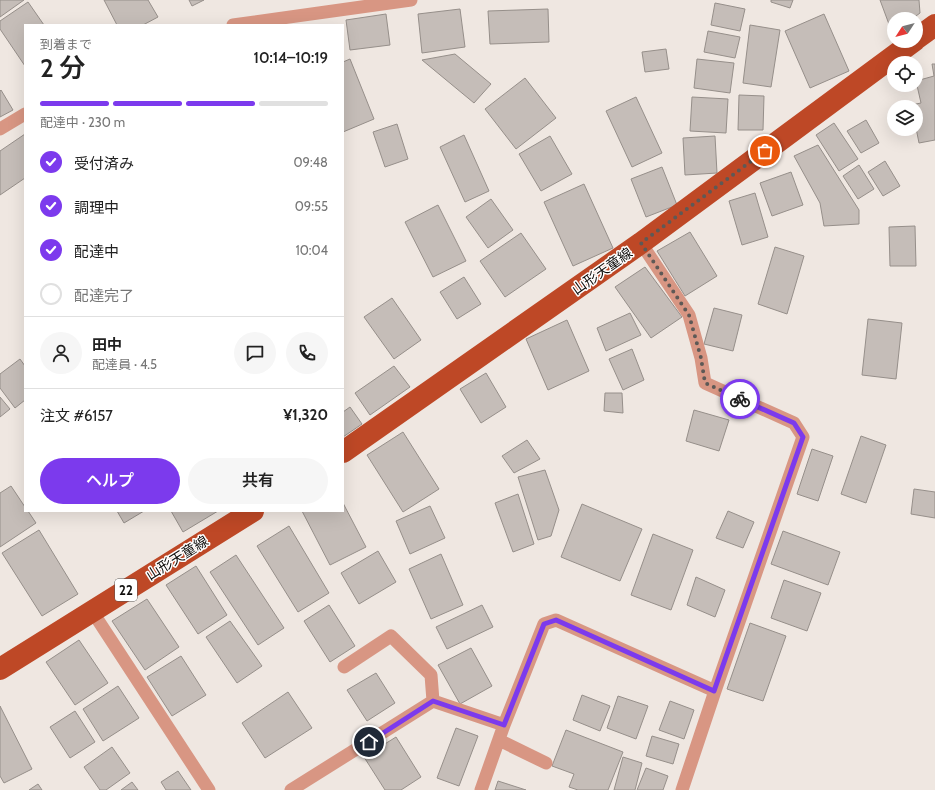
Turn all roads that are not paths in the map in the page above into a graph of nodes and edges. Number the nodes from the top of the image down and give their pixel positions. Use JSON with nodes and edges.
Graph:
{"nodes":[{"id":1,"x":411,"y":0,"type":"edge"},
{"id":2,"x":240,"y":24,"type":"edge"},
{"id":3,"x":935,"y":25,"type":"edge"},
{"id":4,"x":923,"y":34,"type":"edge"},
{"id":5,"x":904,"y":48,"type":"edge"},
{"id":6,"x":24,"y":115,"type":"edge"},
{"id":7,"x":0,"y":129,"type":"edge"},
{"id":8,"x":641,"y":243,"type":"junction"},
{"id":9,"x":344,"y":451,"type":"edge"},
{"id":10,"x":251,"y":512,"type":"edge"},
{"id":11,"x":92,"y":611,"type":"junction"},
{"id":12,"x":344,"y":667,"type":"dead end"},
{"id":13,"x":0,"y":669,"type":"edge"},
{"id":14,"x":714,"y":691,"type":"junction"},
{"id":15,"x":433,"y":701,"type":"junction"},
{"id":16,"x":504,"y":725,"type":"junction"},
{"id":17,"x":499,"y":740,"type":"junction"},
{"id":18,"x":546,"y":763,"type":"dead end"},
{"id":19,"x":209,"y":790,"type":"edge"},
{"id":20,"x":291,"y":790,"type":"edge"},
{"id":21,"x":481,"y":790,"type":"edge"},
{"id":22,"x":682,"y":790,"type":"edge"}],
"edges":[{"from":1,"to":2,"type":"lane"},
{"from":3,"to":4,"type":"main road","name":"山形天童線"},
{"from":5,"to":8,"type":"main road","name":"山形天童線"},
{"from":6,"to":7,"type":"lane"},
{"from":8,"to":9,"type":"main road","name":"山形天童線"},
{"from":8,"to":14,"type":"lane"},
{"from":10,"to":11,"type":"main road","name":"山形天童線","number":"22"},
{"from":11,"to":13,"type":"main road","name":"山形天童線","number":"22"},
{"from":11,"to":19,"type":"lane"},
{"from":12,"to":15,"type":"lane"},
{"from":14,"to":16,"type":"lane"},
{"from":14,"to":22,"type":"lane"},
{"from":15,"to":16,"type":"lane"},
{"from":15,"to":20,"type":"lane"},
{"from":16,"to":17,"type":"lane"},
{"from":17,"to":18,"type":"lane"},
{"from":17,"to":21,"type":"lane"}]}
